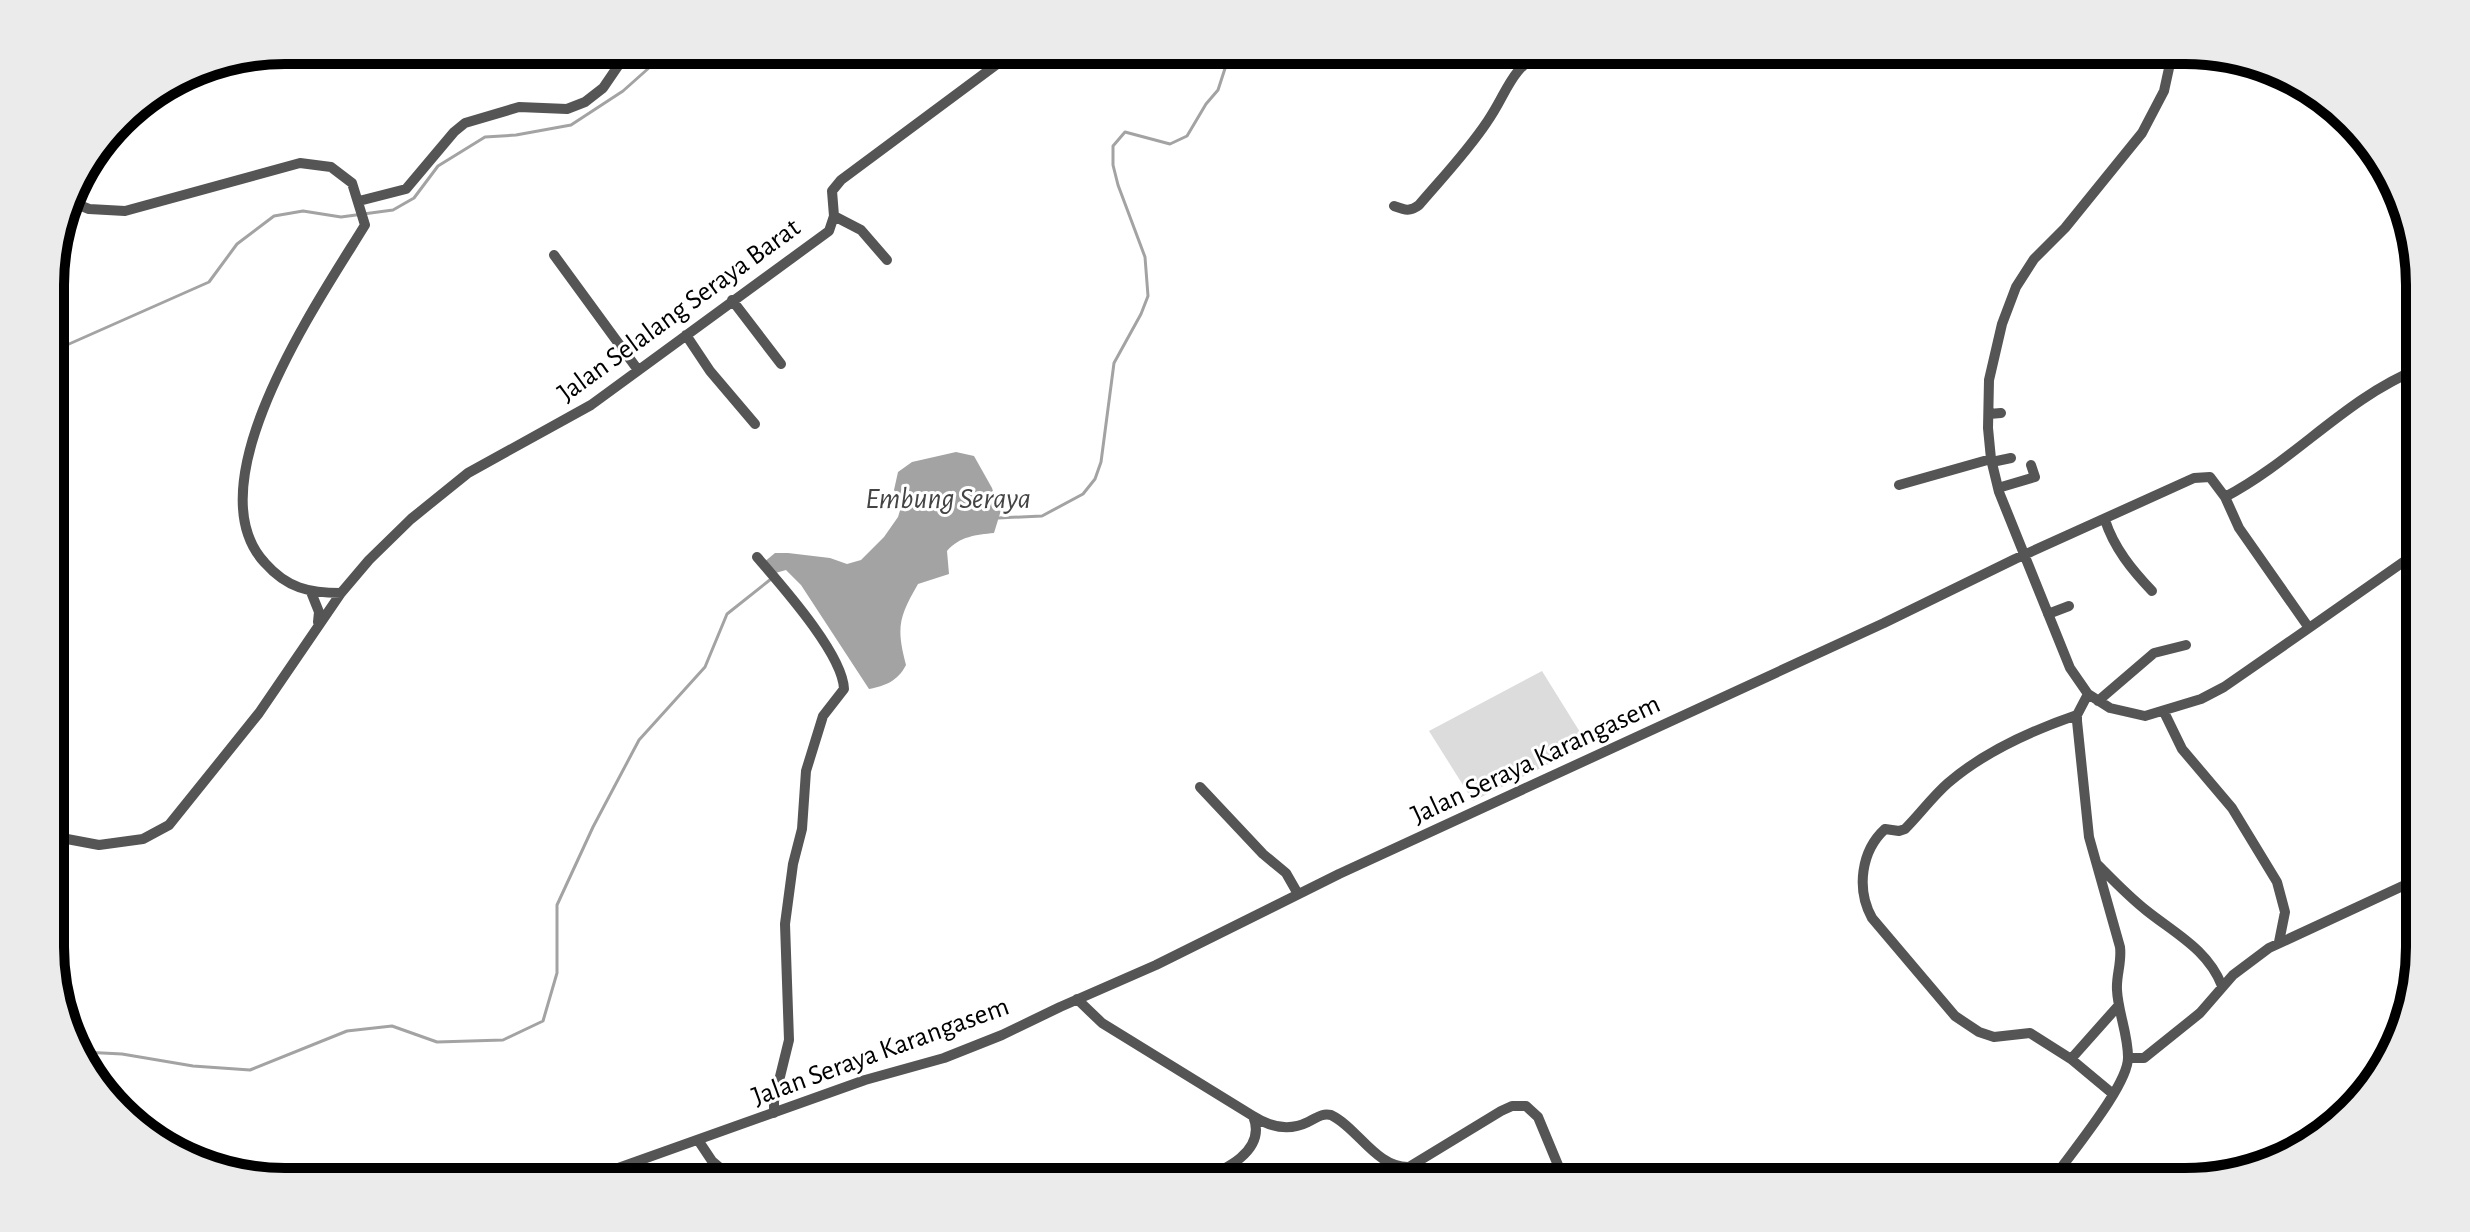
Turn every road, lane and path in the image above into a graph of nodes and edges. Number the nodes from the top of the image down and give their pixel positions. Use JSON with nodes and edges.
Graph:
{"nodes":[{"id":1,"x":619,"y":64,"type":"edge"},
{"id":2,"x":997,"y":64,"type":"edge"},
{"id":3,"x":1525,"y":64,"type":"edge"},
{"id":4,"x":2170,"y":64,"type":"edge"},
{"id":5,"x":360,"y":203,"type":"junction"},
{"id":6,"x":79,"y":205,"type":"edge"},
{"id":7,"x":1394,"y":206,"type":"dead end"},
{"id":8,"x":834,"y":216,"type":"junction"},
{"id":9,"x":554,"y":255,"type":"dead end"},
{"id":10,"x":887,"y":260,"type":"dead end"},
{"id":11,"x":732,"y":300,"type":"junction"},
{"id":12,"x":686,"y":335,"type":"junction"},
{"id":13,"x":781,"y":364,"type":"dead end"},
{"id":14,"x":638,"y":370,"type":"junction"},
{"id":15,"x":2406,"y":375,"type":"edge"},
{"id":16,"x":2001,"y":413,"type":"dead end"},
{"id":17,"x":1989,"y":414,"type":"junction"},
{"id":18,"x":755,"y":424,"type":"dead end"},
{"id":19,"x":2011,"y":458,"type":"dead end"},
{"id":20,"x":1992,"y":460,"type":"junction"},
{"id":21,"x":2031,"y":465,"type":"dead end"},
{"id":22,"x":1899,"y":485,"type":"dead end"},
{"id":23,"x":1998,"y":488,"type":"junction"},
{"id":24,"x":2225,"y":497,"type":"junction"},
{"id":25,"x":2105,"y":520,"type":"junction"},
{"id":26,"x":2023,"y":556,"type":"junction"},
{"id":27,"x":757,"y":557,"type":"dead end"},
{"id":28,"x":2406,"y":560,"type":"edge"},
{"id":29,"x":2152,"y":591,"type":"dead end"},
{"id":30,"x":311,"y":592,"type":"junction"},
{"id":31,"x":341,"y":593,"type":"junction"},
{"id":32,"x":2069,"y":606,"type":"dead end"},
{"id":33,"x":2048,"y":614,"type":"junction"},
{"id":34,"x":318,"y":624,"type":"junction"},
{"id":35,"x":2309,"y":628,"type":"junction"},
{"id":36,"x":2186,"y":645,"type":"dead end"},
{"id":37,"x":2088,"y":694,"type":"junction"},
{"id":38,"x":2098,"y":701,"type":"junction"},
{"id":39,"x":2164,"y":712,"type":"junction"},
{"id":40,"x":2077,"y":715,"type":"junction"},
{"id":41,"x":1200,"y":787,"type":"dead end"},
{"id":42,"x":64,"y":837,"type":"edge"},
{"id":43,"x":2096,"y":862,"type":"junction"},
{"id":44,"x":2406,"y":884,"type":"edge"},
{"id":45,"x":1298,"y":894,"type":"junction"},
{"id":46,"x":2279,"y":942,"type":"junction"},
{"id":47,"x":2222,"y":986,"type":"junction"},
{"id":48,"x":1077,"y":999,"type":"junction"},
{"id":49,"x":2119,"y":1005,"type":"junction"},
{"id":50,"x":2128,"y":1058,"type":"junction"},
{"id":51,"x":2071,"y":1059,"type":"junction"},
{"id":52,"x":2113,"y":1094,"type":"junction"},
{"id":53,"x":774,"y":1113,"type":"junction"},
{"id":54,"x":1253,"y":1116,"type":"junction"},
{"id":55,"x":698,"y":1140,"type":"junction"},
{"id":56,"x":619,"y":1168,"type":"edge"},
{"id":57,"x":720,"y":1168,"type":"edge"},
{"id":58,"x":1225,"y":1168,"type":"edge"},
{"id":59,"x":1402,"y":1168,"type":"edge"},
{"id":60,"x":1402,"y":1168,"type":"edge"},
{"id":61,"x":1559,"y":1168,"type":"edge"},
{"id":62,"x":2061,"y":1168,"type":"edge"}],
"edges":[{"from":1,"to":5,"type":"street"},
{"from":2,"to":8,"type":"street","name":"Jalan Selalang Seraya Barat"},
{"from":3,"to":7,"type":"street"},
{"from":4,"to":17,"type":"street"},
{"from":5,"to":6,"type":"street"},
{"from":5,"to":30,"type":"street"},
{"from":8,"to":10,"type":"street"},
{"from":8,"to":11,"type":"street","name":"Jalan Selalang Seraya Barat"},
{"from":9,"to":14,"type":"street"},
{"from":11,"to":12,"type":"street","name":"Jalan Selalang Seraya Barat"},
{"from":11,"to":13,"type":"street"},
{"from":12,"to":14,"type":"street","name":"Jalan Selalang Seraya Barat"},
{"from":12,"to":18,"type":"street"},
{"from":14,"to":31,"type":"street","name":"Jalan Selalang Seraya Barat"},
{"from":15,"to":24,"type":"street"},
{"from":16,"to":17,"type":"street"},
{"from":17,"to":20,"type":"street"},
{"from":19,"to":20,"type":"street"},
{"from":20,"to":22,"type":"street"},
{"from":20,"to":23,"type":"street"},
{"from":21,"to":23,"type":"street"},
{"from":23,"to":26,"type":"street"},
{"from":24,"to":25,"type":"street","name":"Jalan Seraya Karangasem"},
{"from":24,"to":35,"type":"street"},
{"from":25,"to":26,"type":"street","name":"Jalan Seraya Karangasem"},
{"from":25,"to":29,"type":"street"},
{"from":26,"to":33,"type":"street"},
{"from":26,"to":45,"type":"street","name":"Jalan Seraya Karangasem"},
{"from":27,"to":53,"type":"street"},
{"from":28,"to":35,"type":"street"},
{"from":30,"to":31,"type":"street"},
{"from":30,"to":34,"type":"street"},
{"from":31,"to":34,"type":"street","name":"Jalan Selalang Seraya Barat"},
{"from":32,"to":33,"type":"street"},
{"from":33,"to":37,"type":"street"},
{"from":34,"to":42,"type":"street","name":"Jalan Selalang Seraya Barat"},
{"from":35,"to":39,"type":"street"},
{"from":36,"to":38,"type":"street"},
{"from":37,"to":38,"type":"street"},
{"from":37,"to":40,"type":"street"},
{"from":38,"to":39,"type":"street"},
{"from":39,"to":46,"type":"street"},
{"from":40,"to":43,"type":"street"},
{"from":40,"to":51,"type":"street"},
{"from":41,"to":45,"type":"street"},
{"from":43,"to":47,"type":"street"},
{"from":43,"to":49,"type":"street"},
{"from":44,"to":46,"type":"street"},
{"from":45,"to":48,"type":"street","name":"Jalan Seraya Karangasem"},
{"from":46,"to":47,"type":"street"},
{"from":47,"to":50,"type":"street"},
{"from":48,"to":53,"type":"street","name":"Jalan Seraya Karangasem"},
{"from":48,"to":54,"type":"street"},
{"from":49,"to":50,"type":"street"},
{"from":49,"to":51,"type":"street"},
{"from":50,"to":52,"type":"street"},
{"from":51,"to":52,"type":"street"},
{"from":52,"to":62,"type":"street"},
{"from":53,"to":55,"type":"street","name":"Jalan Seraya Karangasem"},
{"from":54,"to":58,"type":"street"},
{"from":54,"to":60,"type":"street"},
{"from":55,"to":56,"type":"street","name":"Jalan Seraya Karangasem"},
{"from":55,"to":57,"type":"street"},
{"from":59,"to":61,"type":"street"}]}
